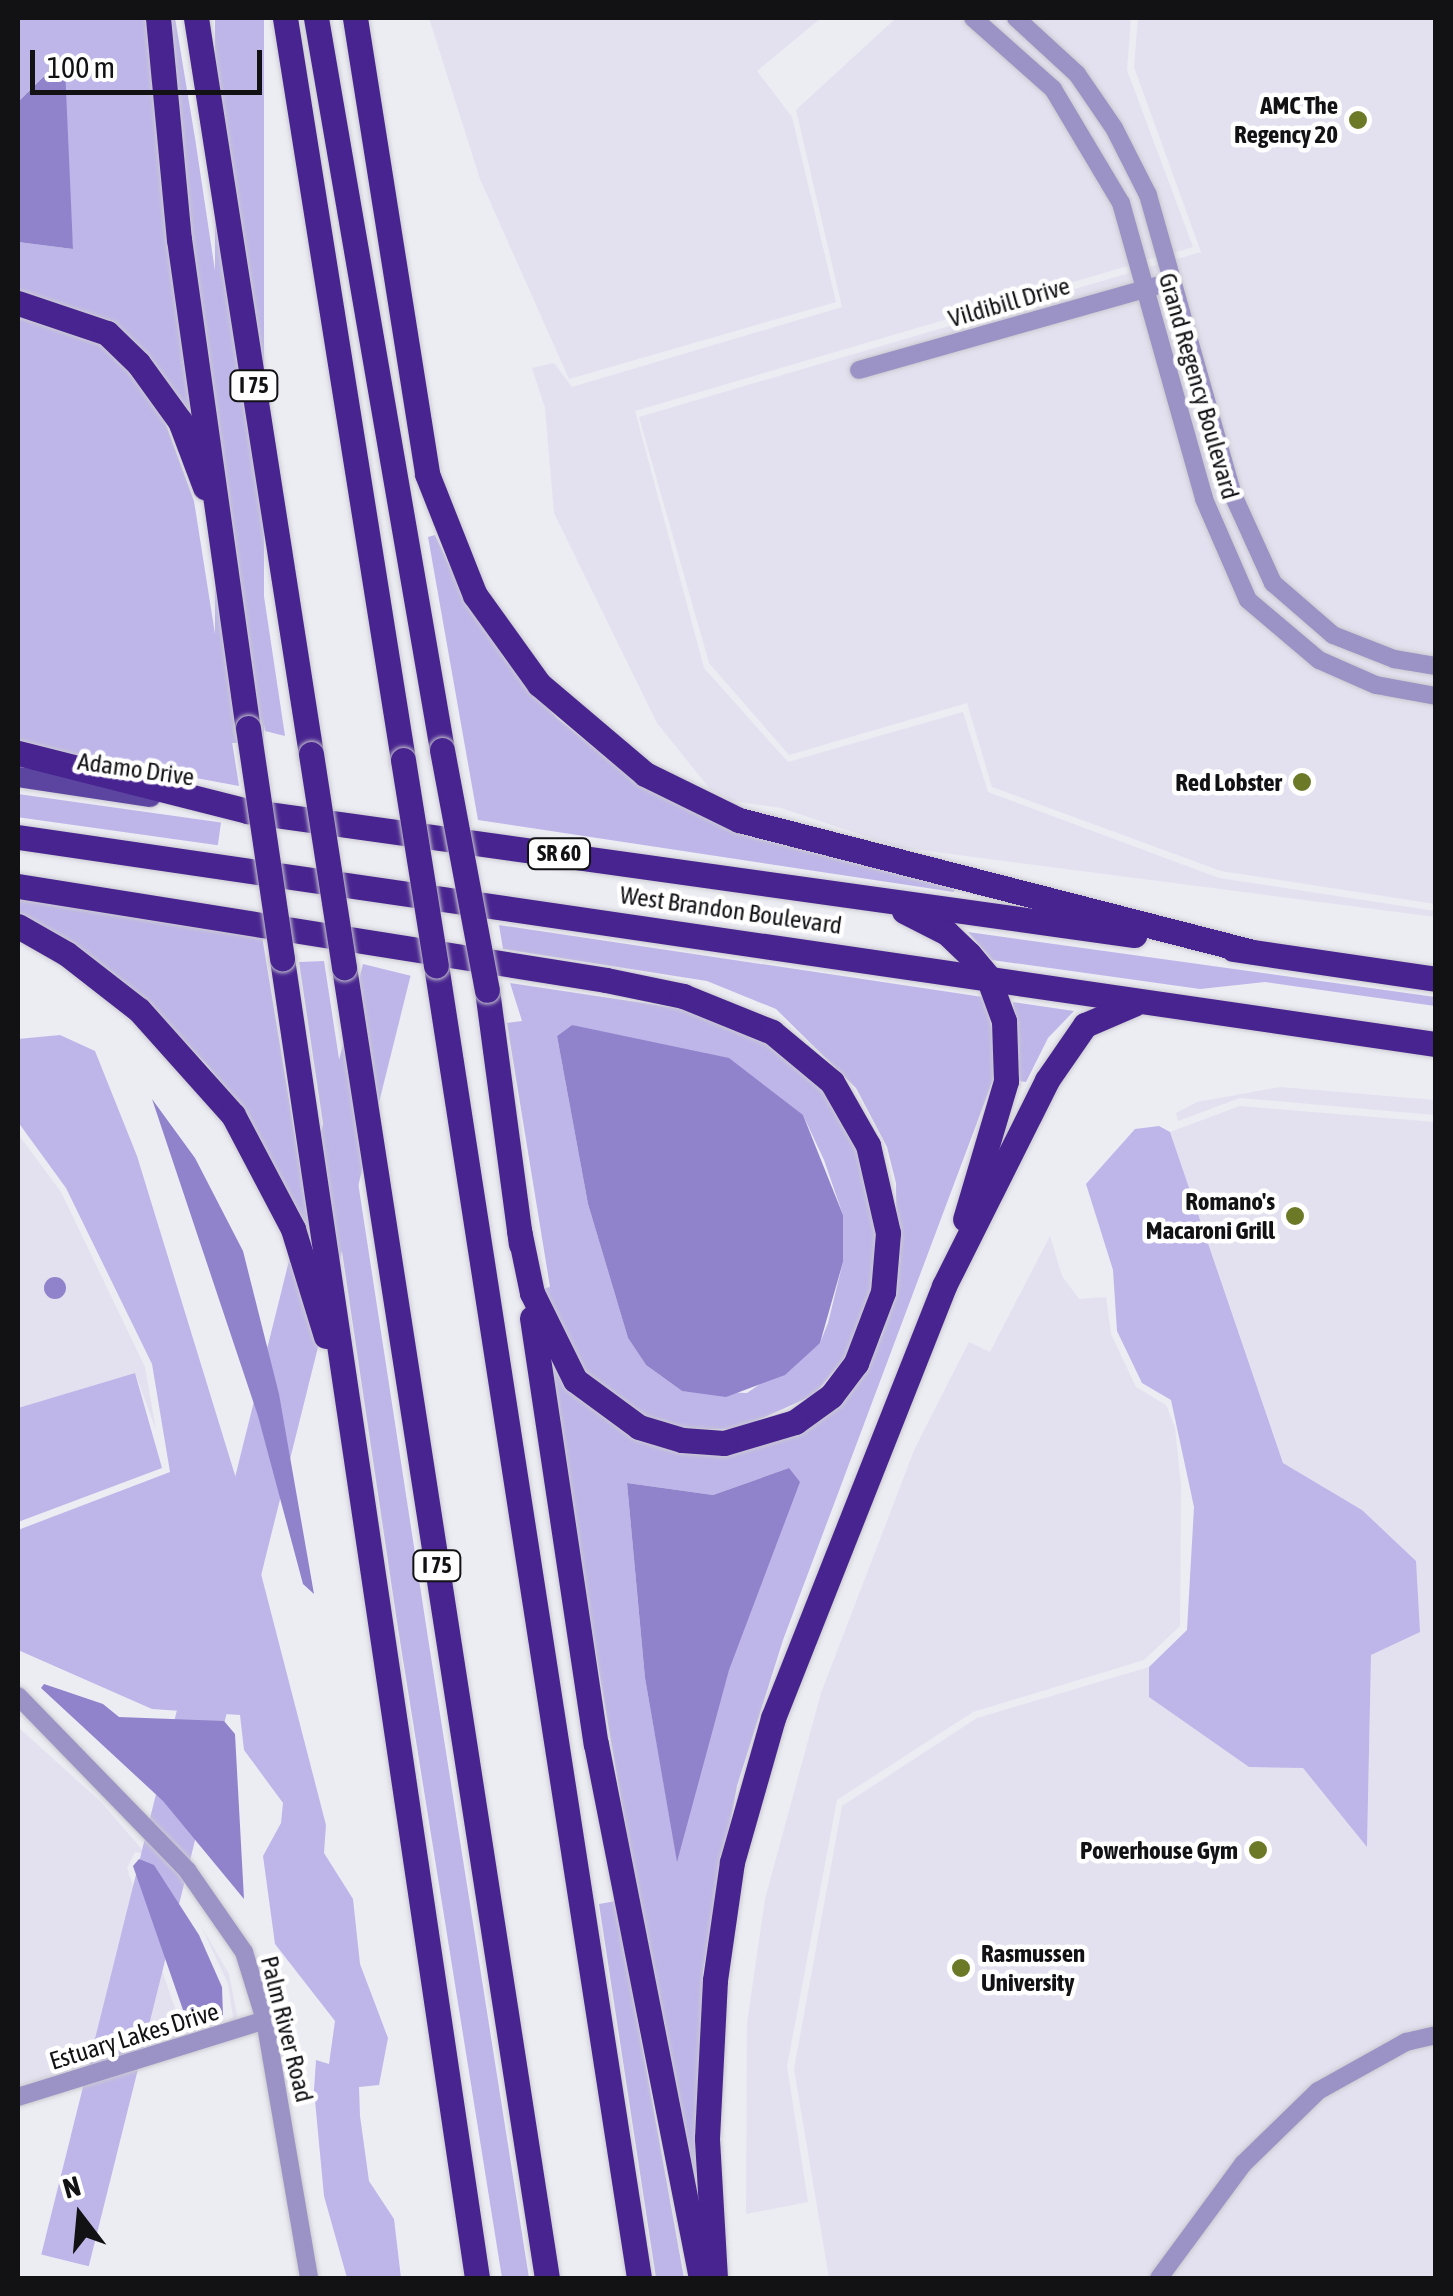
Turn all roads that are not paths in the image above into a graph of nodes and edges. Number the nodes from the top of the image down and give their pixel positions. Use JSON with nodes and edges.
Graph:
{"nodes":[{"id":1,"x":158,"y":18,"type":"edge"},
{"id":2,"x":196,"y":18,"type":"edge"},
{"id":3,"x":285,"y":18,"type":"edge"},
{"id":4,"x":316,"y":18,"type":"edge"},
{"id":5,"x":355,"y":18,"type":"edge"},
{"id":6,"x":974,"y":18,"type":"edge"},
{"id":7,"x":1016,"y":18,"type":"edge"},
{"id":8,"x":1076,"y":74,"type":"junction"},
{"id":9,"x":1053,"y":89,"type":"junction"},
{"id":10,"x":1172,"y":281,"type":"junction"},
{"id":11,"x":1146,"y":289,"type":"junction"},
{"id":12,"x":18,"y":303,"type":"edge"},
{"id":13,"x":858,"y":370,"type":"dead end"},
{"id":14,"x":1233,"y":496,"type":"junction"},
{"id":15,"x":1206,"y":504,"type":"junction"},
{"id":16,"x":222,"y":534,"type":"junction"},
{"id":17,"x":1436,"y":666,"type":"edge"},
{"id":18,"x":1435,"y":694,"type":"edge"},
{"id":19,"x":18,"y":753,"type":"edge"},
{"id":20,"x":18,"y":777,"type":"edge"},
{"id":21,"x":247,"y":811,"type":"junction"},
{"id":22,"x":18,"y":837,"type":"edge"},
{"id":23,"x":18,"y":886,"type":"edge"},
{"id":24,"x":871,"y":898,"type":"junction"},
{"id":25,"x":18,"y":926,"type":"edge"},
{"id":26,"x":1249,"y":952,"type":"junction"},
{"id":27,"x":988,"y":977,"type":"junction"},
{"id":28,"x":1436,"y":979,"type":"edge"},
{"id":29,"x":1148,"y":1002,"type":"junction"},
{"id":30,"x":1436,"y":1044,"type":"edge"},
{"id":31,"x":519,"y":1230,"type":"junction"},
{"id":32,"x":944,"y":1286,"type":"junction"},
{"id":33,"x":360,"y":1462,"type":"junction"},
{"id":34,"x":18,"y":1696,"type":"edge"},
{"id":35,"x":265,"y":2020,"type":"junction"},
{"id":36,"x":1436,"y":2035,"type":"edge"},
{"id":37,"x":18,"y":2097,"type":"edge"},
{"id":38,"x":309,"y":2278,"type":"edge"},
{"id":39,"x":477,"y":2278,"type":"edge"},
{"id":40,"x":547,"y":2278,"type":"edge"},
{"id":41,"x":638,"y":2278,"type":"edge"},
{"id":42,"x":701,"y":2278,"type":"edge"},
{"id":43,"x":715,"y":2278,"type":"edge"},
{"id":44,"x":1159,"y":2278,"type":"edge"}],
"edges":[{"from":1,"to":16,"type":"highway"},
{"from":2,"to":40,"type":"highway","number":"I 75","bridge":true},
{"from":3,"to":41,"type":"highway","bridge":true},
{"from":4,"to":31,"type":"highway","bridge":true},
{"from":5,"to":26,"type":"highway"},
{"from":6,"to":9,"type":"street","name":"Grand Regency Boulevard"},
{"from":7,"to":8,"type":"street","name":"Grand Regency Boulevard"},
{"from":8,"to":9,"type":"street"},
{"from":8,"to":10,"type":"street","name":"Grand Regency Boulevard"},
{"from":9,"to":11,"type":"street","name":"Grand Regency Boulevard"},
{"from":10,"to":11,"type":"street","name":"Vildibill Drive"},
{"from":10,"to":14,"type":"street","name":"Grand Regency Boulevard"},
{"from":11,"to":13,"type":"street","name":"Vildibill Drive"},
{"from":11,"to":15,"type":"street","name":"Grand Regency Boulevard"},
{"from":12,"to":16,"type":"highway"},
{"from":14,"to":15,"type":"street"},
{"from":14,"to":17,"type":"street","name":"Grand Regency Boulevard"},
{"from":15,"to":18,"type":"street","name":"Grand Regency Boulevard"},
{"from":16,"to":33,"type":"highway","bridge":true},
{"from":19,"to":21,"type":"highway","name":"West Brandon Boulevard"},
{"from":20,"to":21,"type":"main road","name":"Adamo Drive","number":"SR 60"},
{"from":21,"to":24,"type":"highway","name":"West Brandon Boulevard","number":"SR 60"},
{"from":22,"to":27,"type":"highway","name":"West Brandon Boulevard"},
{"from":23,"to":31,"type":"highway"},
{"from":24,"to":26,"type":"highway","name":"West Brandon Boulevard","number":"SR 60"},
{"from":24,"to":27,"type":"highway"},
{"from":25,"to":33,"type":"highway"},
{"from":26,"to":28,"type":"highway","name":"West Brandon Boulevard","number":"SR 60"},
{"from":27,"to":29,"type":"highway","name":"West Brandon Boulevard"},
{"from":27,"to":32,"type":"highway"},
{"from":29,"to":30,"type":"highway","name":"West Brandon Boulevard"},
{"from":29,"to":32,"type":"highway"},
{"from":31,"to":42,"type":"highway"},
{"from":32,"to":43,"type":"highway"},
{"from":33,"to":39,"type":"highway"},
{"from":34,"to":35,"type":"street","name":"Palm River Road"},
{"from":35,"to":37,"type":"street","name":"Estuary Lakes Drive"},
{"from":35,"to":38,"type":"street","name":"Palm River Road"},
{"from":36,"to":44,"type":"street"}]}
